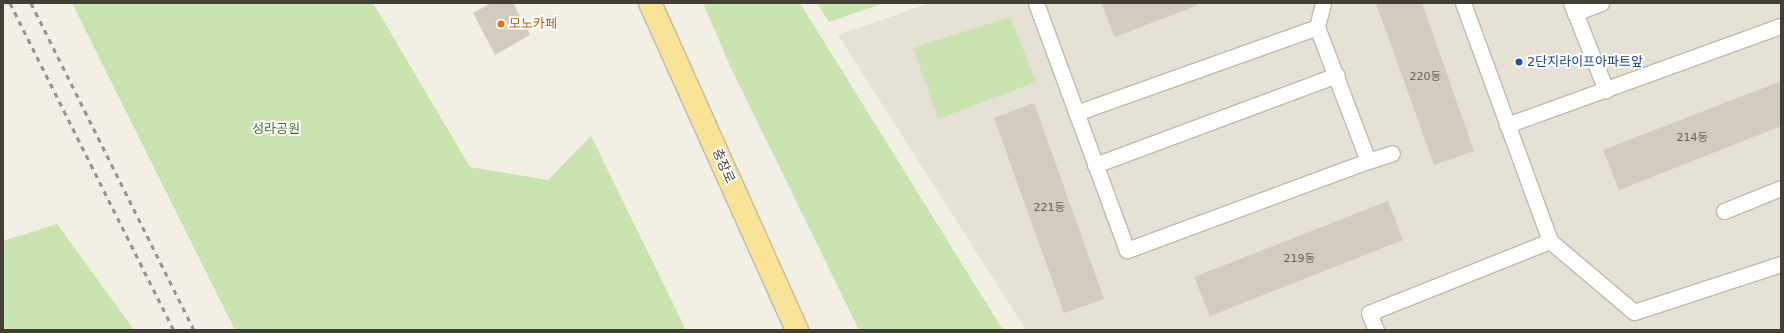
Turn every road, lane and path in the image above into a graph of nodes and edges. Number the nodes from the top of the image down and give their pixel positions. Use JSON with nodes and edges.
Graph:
{"nodes":[{"id":1,"x":650,"y":3,"type":"edge"},
{"id":2,"x":1036,"y":3,"type":"edge"},
{"id":3,"x":1323,"y":3,"type":"edge"},
{"id":4,"x":1462,"y":3,"type":"edge"},
{"id":5,"x":1601,"y":3,"type":"edge"},
{"id":6,"x":1573,"y":8,"type":"edge"},
{"id":7,"x":1781,"y":26,"type":"edge"},
{"id":8,"x":1317,"y":27,"type":"junction"},
{"id":9,"x":1337,"y":75,"type":"junction"},
{"id":10,"x":1606,"y":90,"type":"junction"},
{"id":11,"x":1076,"y":113,"type":"junction"},
{"id":12,"x":1507,"y":125,"type":"junction"},
{"id":13,"x":1392,"y":153,"type":"dead end"},
{"id":14,"x":1368,"y":161,"type":"junction"},
{"id":15,"x":1095,"y":166,"type":"junction"},
{"id":16,"x":1781,"y":188,"type":"edge"},
{"id":17,"x":1724,"y":211,"type":"dead end"},
{"id":18,"x":1550,"y":241,"type":"junction"},
{"id":19,"x":1781,"y":264,"type":"edge"},
{"id":20,"x":797,"y":330,"type":"edge"},
{"id":21,"x":1376,"y":330,"type":"edge"}],
"edges":[{"from":1,"to":20,"type":"main road","name":"충장로"},
{"from":2,"to":11,"type":"lane"},
{"from":3,"to":8,"type":"lane"},
{"from":4,"to":12,"type":"lane"},
{"from":5,"to":6,"type":"lane"},
{"from":6,"to":10,"type":"lane"},
{"from":7,"to":10,"type":"lane"},
{"from":8,"to":9,"type":"lane"},
{"from":8,"to":11,"type":"lane"},
{"from":9,"to":14,"type":"lane"},
{"from":9,"to":15,"type":"lane"},
{"from":10,"to":12,"type":"lane"},
{"from":11,"to":15,"type":"lane"},
{"from":12,"to":18,"type":"lane"},
{"from":13,"to":14,"type":"lane"},
{"from":14,"to":15,"type":"lane"},
{"from":16,"to":17,"type":"lane"},
{"from":18,"to":19,"type":"lane"},
{"from":18,"to":21,"type":"lane"}]}
